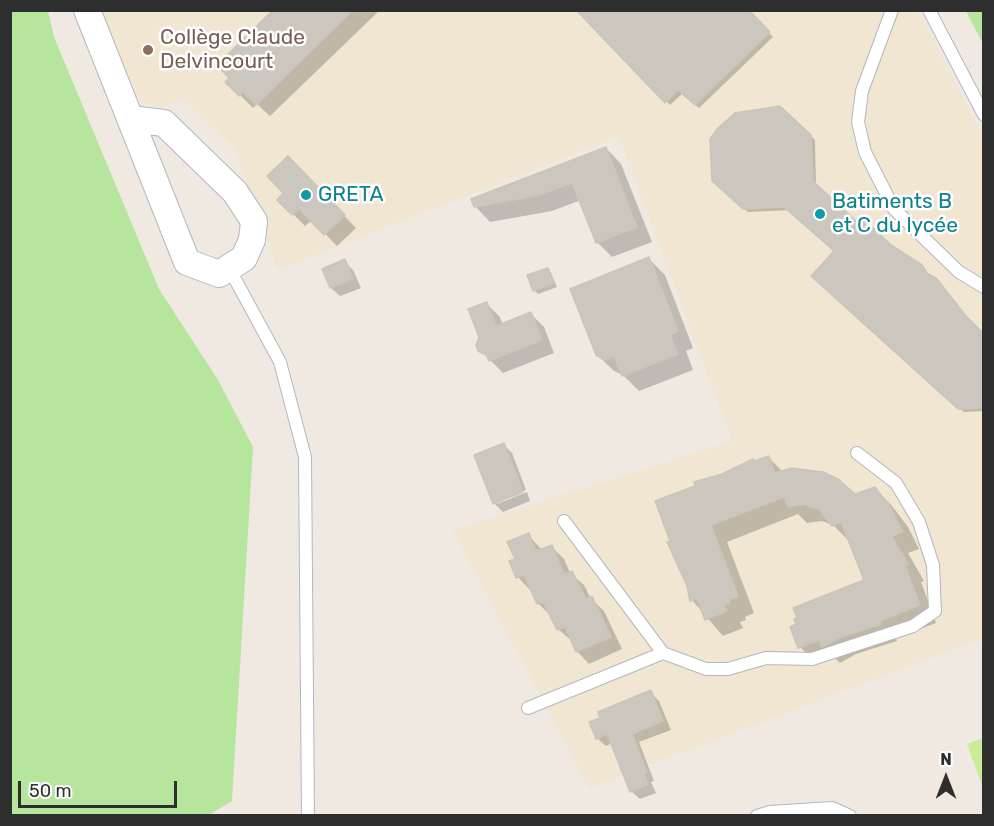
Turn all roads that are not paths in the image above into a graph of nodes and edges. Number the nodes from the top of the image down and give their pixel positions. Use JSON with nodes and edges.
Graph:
{"nodes":[{"id":1,"x":87,"y":10,"type":"edge"},
{"id":2,"x":892,"y":10,"type":"edge"},
{"id":3,"x":929,"y":10,"type":"edge"},
{"id":4,"x":984,"y":115,"type":"edge"},
{"id":5,"x":131,"y":119,"type":"junction"},
{"id":6,"x":230,"y":268,"type":"junction"},
{"id":7,"x":984,"y":287,"type":"edge"},
{"id":8,"x":857,"y":453,"type":"dead end"},
{"id":9,"x":564,"y":521,"type":"dead end"},
{"id":10,"x":663,"y":653,"type":"junction"},
{"id":11,"x":528,"y":708,"type":"dead end"},
{"id":12,"x":308,"y":816,"type":"edge"},
{"id":13,"x":757,"y":816,"type":"edge"},
{"id":14,"x":850,"y":816,"type":"edge"}],
"edges":[{"from":1,"to":5,"type":"street"},
{"from":2,"to":7,"type":"lane"},
{"from":3,"to":4,"type":"lane"},
{"from":5,"to":6,"type":"street"},
{"from":5,"to":6,"type":"street"},
{"from":6,"to":12,"type":"lane"},
{"from":8,"to":10,"type":"lane"},
{"from":9,"to":10,"type":"lane"},
{"from":10,"to":11,"type":"lane"},
{"from":13,"to":14,"type":"lane"}]}
